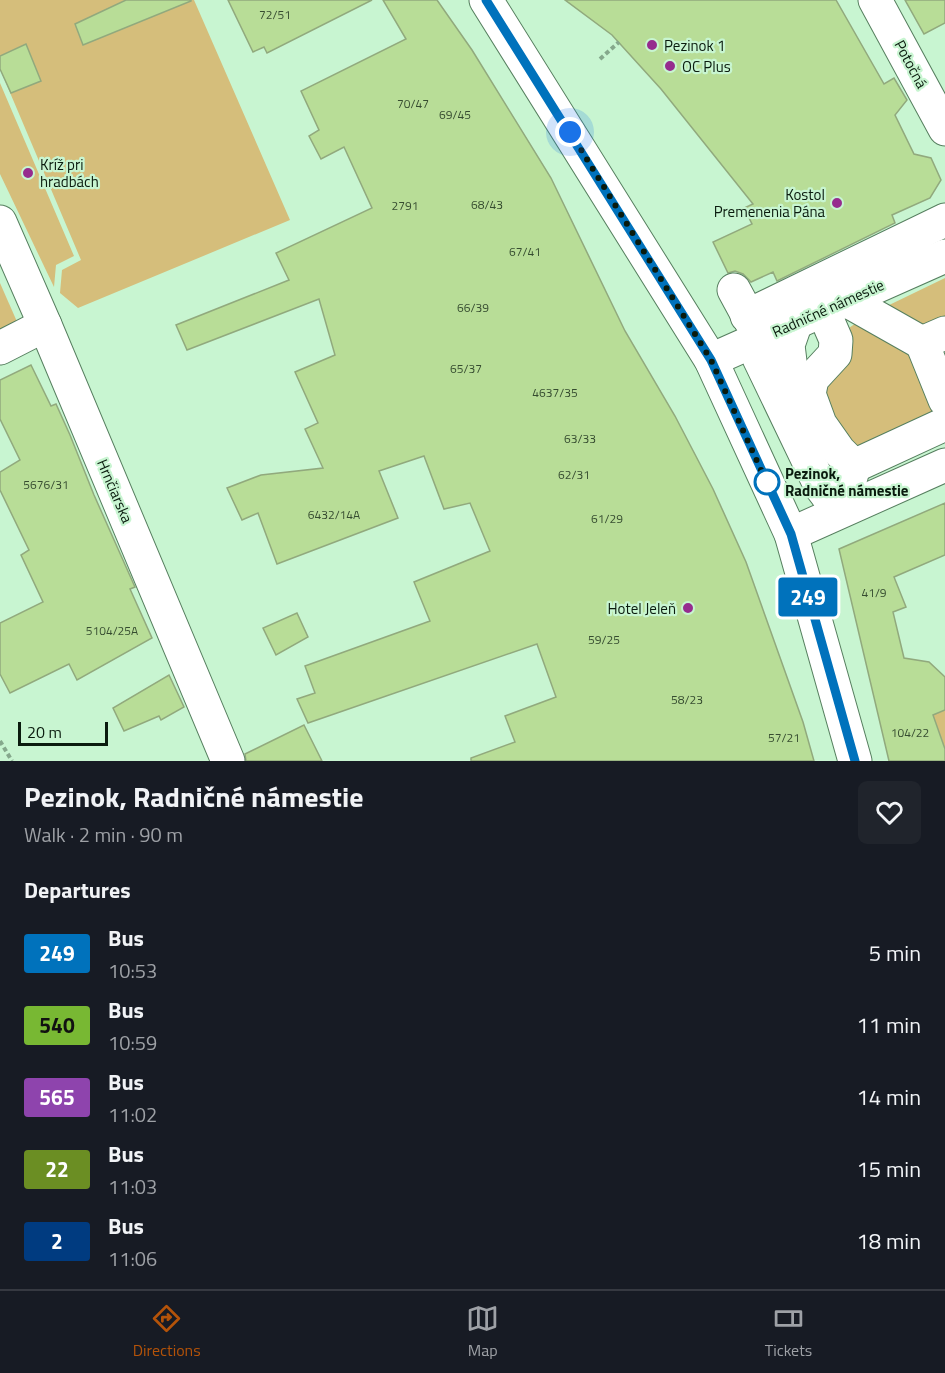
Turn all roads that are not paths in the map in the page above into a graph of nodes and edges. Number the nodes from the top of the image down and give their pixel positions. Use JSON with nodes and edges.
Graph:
{"nodes":[{"id":1,"x":486,"y":0,"type":"edge"},
{"id":2,"x":875,"y":0,"type":"edge"},
{"id":3,"x":945,"y":129,"type":"edge"},
{"id":4,"x":945,"y":220,"type":"edge"},
{"id":5,"x":0,"y":222,"type":"edge"},
{"id":6,"x":945,"y":256,"type":"edge"},
{"id":7,"x":822,"y":311,"type":"junction"},
{"id":8,"x":45,"y":325,"type":"junction"},
{"id":9,"x":737,"y":331,"type":"junction"},
{"id":10,"x":934,"y":338,"type":"edge"},
{"id":11,"x":0,"y":348,"type":"edge"},
{"id":12,"x":808,"y":394,"type":"junction"},
{"id":13,"x":945,"y":400,"type":"edge"},
{"id":14,"x":945,"y":424,"type":"edge"},
{"id":15,"x":945,"y":465,"type":"edge"},
{"id":16,"x":854,"y":466,"type":"junction"},
{"id":17,"x":791,"y":534,"type":"junction"},
{"id":18,"x":228,"y":761,"type":"edge"},
{"id":19,"x":855,"y":761,"type":"edge"}],
"edges":[{"from":1,"to":9,"type":"street"},
{"from":2,"to":3,"type":"street","name":"Potočná"},
{"from":4,"to":9,"type":"street"},
{"from":5,"to":8,"type":"street","name":"Hrnčiarska"},
{"from":6,"to":7,"type":"street","name":"Radničné námestie"},
{"from":7,"to":9,"type":"street","name":"Radničné námestie"},
{"from":7,"to":10,"type":"street"},
{"from":7,"to":12,"type":"street"},
{"from":7,"to":12,"type":"street"},
{"from":8,"to":11,"type":"street"},
{"from":8,"to":18,"type":"street","name":"Hrnčiarska"},
{"from":9,"to":16,"type":"street"},
{"from":9,"to":17,"type":"street"},
{"from":10,"to":13,"type":"street"},
{"from":12,"to":16,"type":"street"},
{"from":14,"to":16,"type":"street"},
{"from":15,"to":17,"type":"street"},
{"from":17,"to":19,"type":"street"}]}
